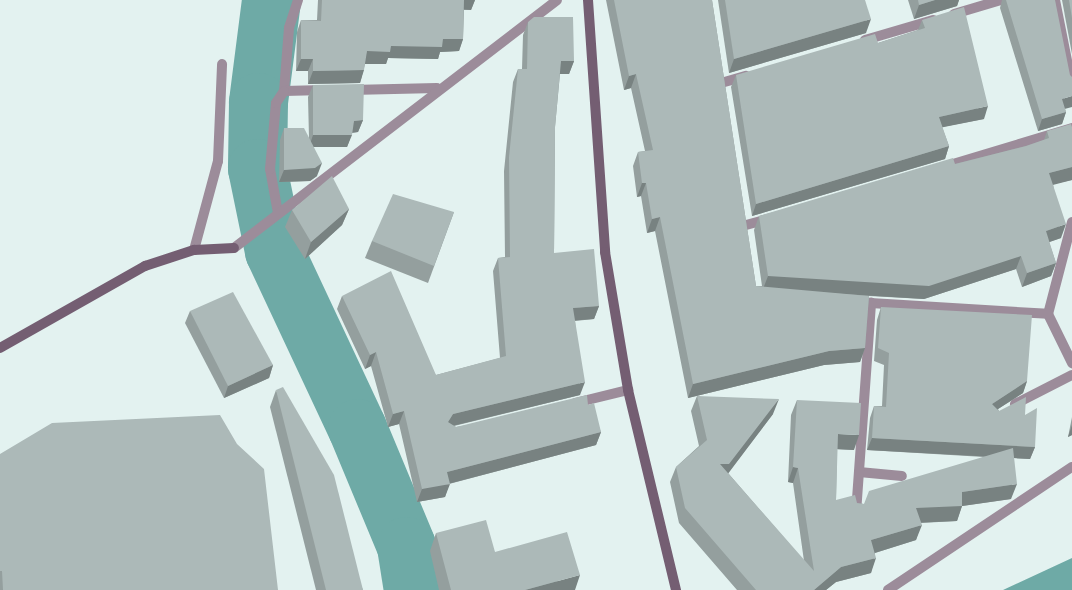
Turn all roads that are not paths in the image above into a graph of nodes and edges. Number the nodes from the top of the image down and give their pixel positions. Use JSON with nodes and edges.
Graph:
{"nodes":[{"id":1,"x":298,"y":0,"type":"edge"},
{"id":2,"x":557,"y":0,"type":"edge"},
{"id":3,"x":588,"y":0,"type":"edge"},
{"id":4,"x":1001,"y":0,"type":"edge"},
{"id":5,"x":1056,"y":0,"type":"edge"},
{"id":6,"x":852,"y":44,"type":"edge"},
{"id":7,"x":222,"y":64,"type":"dead end"},
{"id":8,"x":758,"y":72,"type":"edge"},
{"id":9,"x":721,"y":83,"type":"edge"},
{"id":10,"x":1072,"y":86,"type":"edge"},
{"id":11,"x":437,"y":88,"type":"junction"},
{"id":12,"x":284,"y":91,"type":"junction"},
{"id":13,"x":1072,"y":128,"type":"edge"},
{"id":14,"x":932,"y":170,"type":"edge"},
{"id":15,"x":278,"y":213,"type":"junction"},
{"id":16,"x":783,"y":214,"type":"edge"},
{"id":17,"x":1072,"y":222,"type":"edge"},
{"id":18,"x":746,"y":225,"type":"edge"},
{"id":19,"x":194,"y":250,"type":"junction"},
{"id":20,"x":842,"y":301,"type":"edge"},
{"id":21,"x":871,"y":303,"type":"junction"},
{"id":22,"x":1048,"y":314,"type":"junction"},
{"id":23,"x":0,"y":348,"type":"edge"},
{"id":24,"x":1072,"y":363,"type":"edge"},
{"id":25,"x":1072,"y":375,"type":"edge"},
{"id":26,"x":628,"y":390,"type":"junction"},
{"id":27,"x":562,"y":406,"type":"edge"},
{"id":28,"x":1002,"y":411,"type":"edge"},
{"id":29,"x":1072,"y":468,"type":"edge"},
{"id":30,"x":859,"y":472,"type":"junction"},
{"id":31,"x":902,"y":476,"type":"dead end"},
{"id":32,"x":856,"y":513,"type":"edge"},
{"id":33,"x":676,"y":590,"type":"edge"},
{"id":34,"x":888,"y":590,"type":"edge"}],
"edges":[{"from":1,"to":12,"type":"street"},
{"from":2,"to":11,"type":"street"},
{"from":3,"to":26,"type":"street"},
{"from":4,"to":6,"type":"street"},
{"from":5,"to":10,"type":"street"},
{"from":7,"to":19,"type":"street"},
{"from":8,"to":9,"type":"street"},
{"from":11,"to":12,"type":"street"},
{"from":11,"to":15,"type":"street"},
{"from":12,"to":15,"type":"street"},
{"from":13,"to":14,"type":"street"},
{"from":15,"to":19,"type":"street"},
{"from":16,"to":18,"type":"street"},
{"from":17,"to":22,"type":"street"},
{"from":19,"to":23,"type":"street"},
{"from":20,"to":21,"type":"street"},
{"from":21,"to":22,"type":"street"},
{"from":21,"to":30,"type":"street"},
{"from":22,"to":24,"type":"street"},
{"from":25,"to":28,"type":"street"},
{"from":26,"to":27,"type":"street"},
{"from":26,"to":33,"type":"street"},
{"from":29,"to":34,"type":"street"},
{"from":30,"to":31,"type":"street"},
{"from":30,"to":32,"type":"street"}]}
